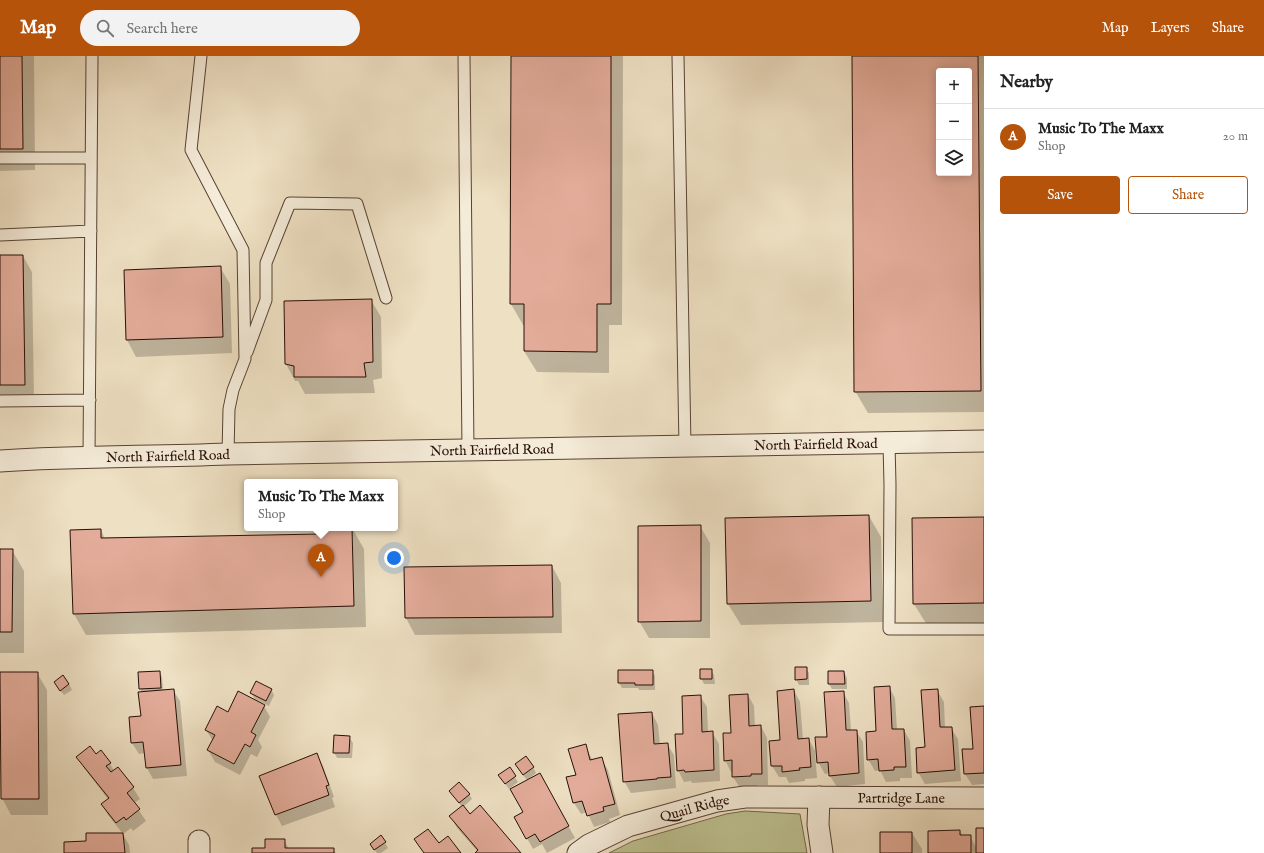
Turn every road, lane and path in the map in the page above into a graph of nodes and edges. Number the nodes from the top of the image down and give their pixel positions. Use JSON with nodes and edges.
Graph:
{"nodes":[{"id":1,"x":92,"y":56,"type":"edge"},
{"id":2,"x":200,"y":56,"type":"edge"},
{"id":3,"x":464,"y":56,"type":"edge"},
{"id":4,"x":678,"y":56,"type":"edge"},
{"id":5,"x":0,"y":158,"type":"edge"},
{"id":6,"x":91,"y":158,"type":"junction"},
{"id":7,"x":91,"y":231,"type":"junction"},
{"id":8,"x":0,"y":235,"type":"edge"},
{"id":9,"x":386,"y":298,"type":"dead end"},
{"id":10,"x":245,"y":359,"type":"junction"},
{"id":11,"x":90,"y":400,"type":"junction"},
{"id":12,"x":0,"y":401,"type":"edge"},
{"id":13,"x":984,"y":441,"type":"edge"},
{"id":14,"x":889,"y":442,"type":"junction"},
{"id":15,"x":685,"y":446,"type":"junction"},
{"id":16,"x":468,"y":450,"type":"junction"},
{"id":17,"x":228,"y":454,"type":"junction"},
{"id":18,"x":89,"y":458,"type":"junction"},
{"id":19,"x":0,"y":461,"type":"edge"},
{"id":20,"x":984,"y":629,"type":"edge"},
{"id":21,"x":819,"y":798,"type":"junction"},
{"id":22,"x":984,"y":798,"type":"edge"},
{"id":23,"x":578,"y":853,"type":"edge"},
{"id":24,"x":822,"y":853,"type":"edge"}],
"edges":[{"from":1,"to":6,"type":"lane"},
{"from":2,"to":10,"type":"lane"},
{"from":3,"to":16,"type":"lane"},
{"from":4,"to":15,"type":"lane"},
{"from":5,"to":6,"type":"lane"},
{"from":6,"to":7,"type":"lane"},
{"from":7,"to":8,"type":"lane"},
{"from":7,"to":11,"type":"lane"},
{"from":9,"to":10,"type":"lane"},
{"from":10,"to":17,"type":"lane"},
{"from":11,"to":12,"type":"lane"},
{"from":11,"to":18,"type":"lane"},
{"from":13,"to":14,"type":"street","name":"North Fairfield Road"},
{"from":14,"to":15,"type":"street","name":"North Fairfield Road"},
{"from":14,"to":20,"type":"lane"},
{"from":15,"to":16,"type":"street","name":"North Fairfield Road"},
{"from":16,"to":17,"type":"street","name":"North Fairfield Road"},
{"from":17,"to":18,"type":"street","name":"North Fairfield Road"},
{"from":18,"to":19,"type":"street","name":"North Fairfield Road"},
{"from":21,"to":22,"type":"street","name":"Partridge Lane"},
{"from":21,"to":23,"type":"street","name":"Quail Ridge"},
{"from":21,"to":24,"type":"street"}]}
